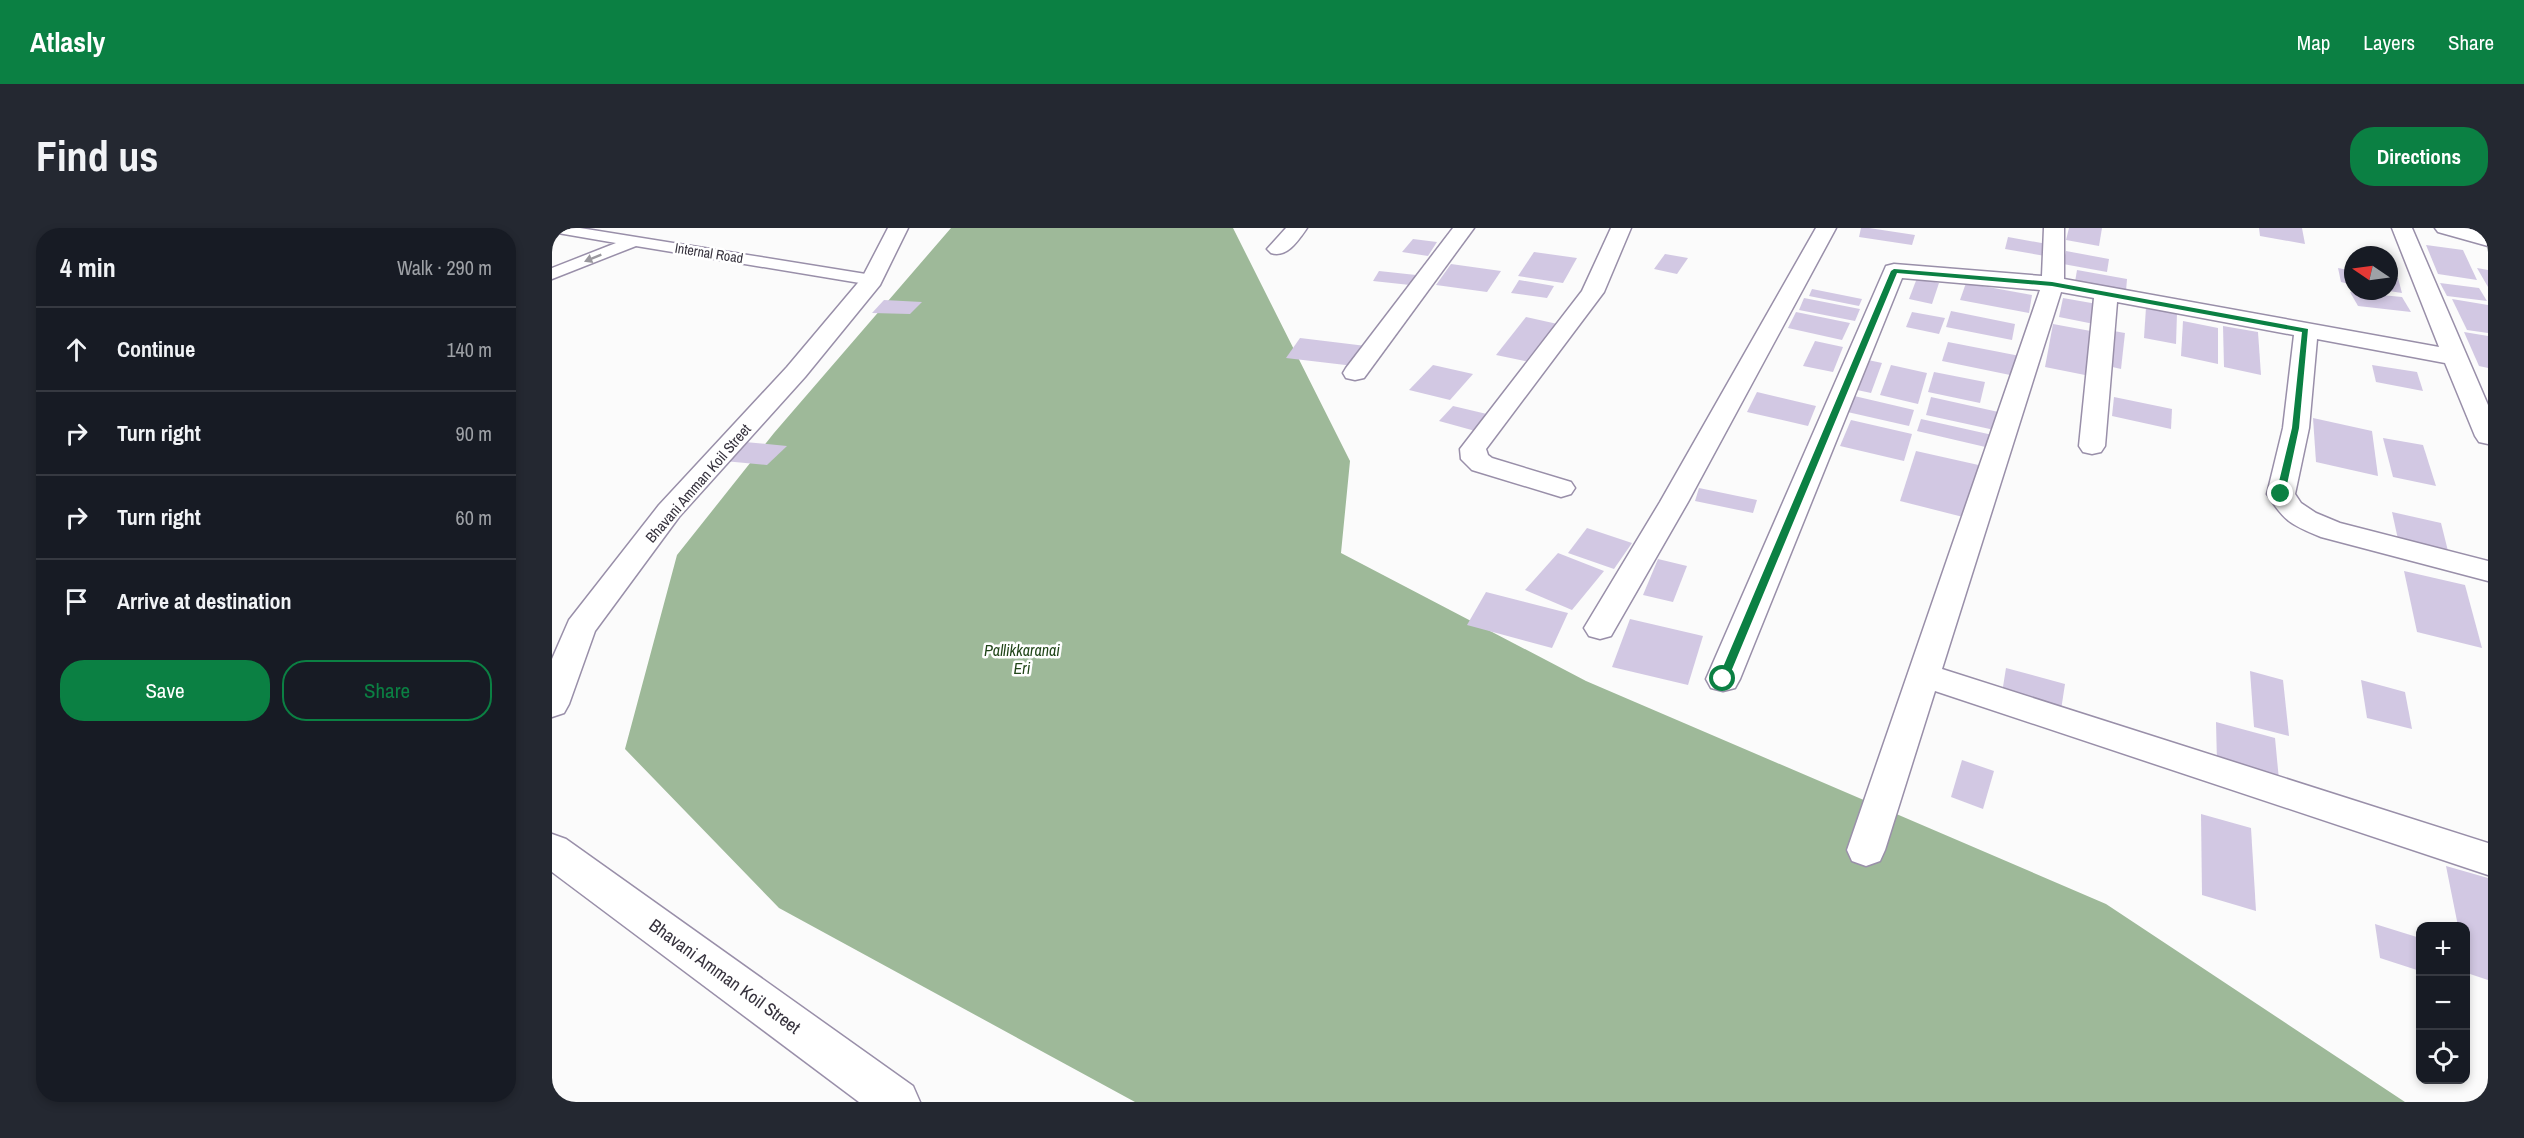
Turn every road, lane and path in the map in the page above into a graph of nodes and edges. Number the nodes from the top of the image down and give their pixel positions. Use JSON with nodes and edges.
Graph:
{"nodes":[{"id":1,"x":898,"y":228,"type":"edge"},
{"id":2,"x":1297,"y":228,"type":"edge"},
{"id":3,"x":1464,"y":228,"type":"edge"},
{"id":4,"x":1622,"y":228,"type":"edge"},
{"id":5,"x":1826,"y":228,"type":"edge"},
{"id":6,"x":2054,"y":228,"type":"edge"},
{"id":7,"x":2402,"y":228,"type":"edge"},
{"id":8,"x":2445,"y":228,"type":"edge"},
{"id":9,"x":556,"y":230,"type":"edge"},
{"id":10,"x":2488,"y":240,"type":"edge"},
{"id":11,"x":635,"y":241,"type":"junction"},
{"id":12,"x":1278,"y":249,"type":"dead end"},
{"id":13,"x":552,"y":274,"type":"edge"},
{"id":14,"x":872,"y":280,"type":"junction"},
{"id":15,"x":2052,"y":284,"type":"junction"},
{"id":16,"x":2106,"y":295,"type":"junction"},
{"id":17,"x":2306,"y":330,"type":"junction"},
{"id":18,"x":2455,"y":357,"type":"junction"},
{"id":19,"x":1355,"y":373,"type":"dead end"},
{"id":20,"x":2488,"y":436,"type":"edge"},
{"id":21,"x":2092,"y":446,"type":"dead end"},
{"id":22,"x":1561,"y":488,"type":"dead end"},
{"id":23,"x":2488,"y":571,"type":"edge"},
{"id":24,"x":1600,"y":628,"type":"dead end"},
{"id":25,"x":1923,"y":675,"type":"junction"},
{"id":26,"x":1723,"y":679,"type":"dead end"},
{"id":27,"x":552,"y":704,"type":"edge"},
{"id":28,"x":552,"y":850,"type":"edge"},
{"id":29,"x":1866,"y":850,"type":"dead end"},
{"id":30,"x":2488,"y":858,"type":"edge"},
{"id":31,"x":897,"y":1102,"type":"edge"}],
"edges":[{"from":1,"to":14,"type":"street","name":"Bhavani Amman Koil Street"},
{"from":2,"to":12,"type":"street"},
{"from":3,"to":19,"type":"street"},
{"from":4,"to":22,"type":"street"},
{"from":5,"to":24,"type":"street"},
{"from":6,"to":15,"type":"street"},
{"from":7,"to":18,"type":"street"},
{"from":8,"to":10,"type":"street"},
{"from":9,"to":11,"type":"lane","name":"Internal Road"},
{"from":11,"to":13,"type":"lane","one_way":true},
{"from":11,"to":14,"type":"lane","name":"Internal Road"},
{"from":14,"to":27,"type":"street","name":"Bhavani Amman Koil Street"},
{"from":15,"to":16,"type":"street"},
{"from":15,"to":25,"type":"street"},
{"from":15,"to":26,"type":"street"},
{"from":16,"to":17,"type":"street"},
{"from":16,"to":21,"type":"street"},
{"from":17,"to":18,"type":"street"},
{"from":17,"to":23,"type":"street"},
{"from":18,"to":20,"type":"street"},
{"from":25,"to":29,"type":"street"},
{"from":25,"to":30,"type":"street"},
{"from":28,"to":31,"type":"street","name":"Bhavani Amman Koil Street"}]}
